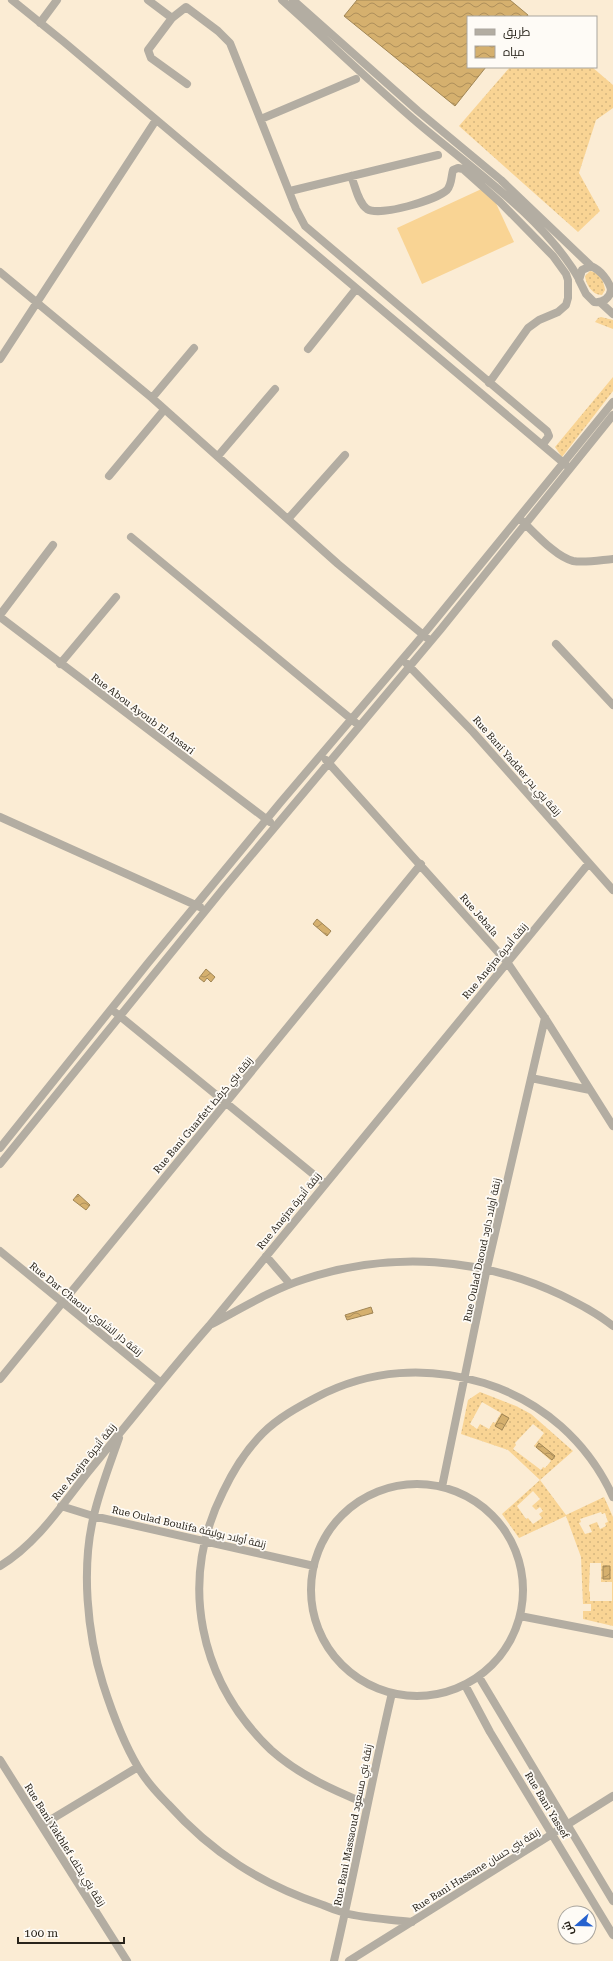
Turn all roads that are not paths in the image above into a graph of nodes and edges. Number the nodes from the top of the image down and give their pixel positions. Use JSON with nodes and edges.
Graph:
{"nodes":[{"id":1,"x":12,"y":0,"type":"edge"},
{"id":2,"x":57,"y":0,"type":"edge"},
{"id":3,"x":148,"y":0,"type":"edge"},
{"id":4,"x":282,"y":0,"type":"edge"},
{"id":5,"x":293,"y":0,"type":"edge"},
{"id":6,"x":172,"y":18,"type":"junction"},
{"id":7,"x":40,"y":23,"type":"junction"},
{"id":8,"x":356,"y":79,"type":"dead end"},
{"id":9,"x":188,"y":84,"type":"dead end"},
{"id":10,"x":261,"y":119,"type":"junction"},
{"id":11,"x":156,"y":120,"type":"junction"},
{"id":12,"x":438,"y":154,"type":"dead end"},
{"id":13,"x":351,"y":176,"type":"junction"},
{"id":14,"x":290,"y":191,"type":"junction"},
{"id":15,"x":591,"y":266,"type":"junction"},
{"id":16,"x":0,"y":272,"type":"edge"},
{"id":17,"x":579,"y":279,"type":"junction"},
{"id":18,"x":356,"y":289,"type":"junction"},
{"id":19,"x":612,"y":290,"type":"edge"},
{"id":20,"x":37,"y":302,"type":"junction"},
{"id":21,"x":600,"y":302,"type":"junction"},
{"id":22,"x":613,"y":314,"type":"edge"},
{"id":23,"x":194,"y":348,"type":"dead end"},
{"id":24,"x":308,"y":349,"type":"dead end"},
{"id":25,"x":0,"y":359,"type":"edge"},
{"id":26,"x":489,"y":383,"type":"junction"},
{"id":27,"x":275,"y":389,"type":"dead end"},
{"id":28,"x":152,"y":398,"type":"junction"},
{"id":29,"x":613,"y":402,"type":"edge"},
{"id":30,"x":164,"y":410,"type":"junction"},
{"id":31,"x":613,"y":415,"type":"edge"},
{"id":32,"x":543,"y":444,"type":"junction"},
{"id":33,"x":345,"y":455,"type":"dead end"},
{"id":34,"x":218,"y":456,"type":"junction"},
{"id":35,"x":566,"y":465,"type":"junction"},
{"id":36,"x":109,"y":476,"type":"dead end"},
{"id":37,"x":518,"y":518,"type":"junction"},
{"id":38,"x":288,"y":519,"type":"junction"},
{"id":39,"x":525,"y":524,"type":"junction"},
{"id":40,"x":131,"y":537,"type":"dead end"},
{"id":41,"x":53,"y":545,"type":"dead end"},
{"id":42,"x":613,"y":559,"type":"edge"},
{"id":43,"x":116,"y":597,"type":"dead end"},
{"id":44,"x":0,"y":616,"type":"edge"},
{"id":45,"x":423,"y":634,"type":"junction"},
{"id":46,"x":431,"y":641,"type":"junction"},
{"id":47,"x":556,"y":644,"type":"dead end"},
{"id":48,"x":402,"y":660,"type":"junction"},
{"id":49,"x":60,"y":664,"type":"junction"},
{"id":50,"x":410,"y":667,"type":"junction"},
{"id":51,"x":613,"y":705,"type":"edge"},
{"id":52,"x":352,"y":719,"type":"junction"},
{"id":53,"x":360,"y":726,"type":"junction"},
{"id":54,"x":321,"y":755,"type":"junction"},
{"id":55,"x":328,"y":762,"type":"junction"},
{"id":56,"x":0,"y":817,"type":"edge"},
{"id":57,"x":266,"y":820,"type":"junction"},
{"id":58,"x":274,"y":826,"type":"junction"},
{"id":59,"x":589,"y":863,"type":"junction"},
{"id":60,"x":421,"y":864,"type":"junction"},
{"id":61,"x":613,"y":890,"type":"edge"},
{"id":62,"x":196,"y":905,"type":"junction"},
{"id":63,"x":205,"y":910,"type":"junction"},
{"id":64,"x":507,"y":962,"type":"junction"},
{"id":65,"x":111,"y":1009,"type":"junction"},
{"id":66,"x":119,"y":1015,"type":"junction"},
{"id":67,"x":545,"y":1018,"type":"junction"},
{"id":68,"x":531,"y":1078,"type":"junction"},
{"id":69,"x":590,"y":1090,"type":"junction"},
{"id":70,"x":227,"y":1103,"type":"junction"},
{"id":71,"x":613,"y":1126,"type":"edge"},
{"id":72,"x":0,"y":1148,"type":"edge"},
{"id":73,"x":0,"y":1164,"type":"edge"},
{"id":74,"x":324,"y":1183,"type":"junction"},
{"id":75,"x":0,"y":1251,"type":"edge"},
{"id":76,"x":266,"y":1256,"type":"junction"},
{"id":77,"x":487,"y":1268,"type":"junction"},
{"id":78,"x":290,"y":1284,"type":"junction"},
{"id":79,"x":62,"y":1301,"type":"junction"},
{"id":80,"x":209,"y":1326,"type":"junction"},
{"id":81,"x":613,"y":1326,"type":"edge"},
{"id":82,"x":465,"y":1378,"type":"junction"},
{"id":83,"x":0,"y":1380,"type":"edge"},
{"id":84,"x":160,"y":1382,"type":"junction"},
{"id":85,"x":121,"y":1432,"type":"junction"},
{"id":86,"x":442,"y":1487,"type":"junction"},
{"id":87,"x":613,"y":1497,"type":"edge"},
{"id":88,"x":61,"y":1506,"type":"junction"},
{"id":89,"x":93,"y":1516,"type":"junction"},
{"id":90,"x":205,"y":1541,"type":"junction"},
{"id":91,"x":0,"y":1566,"type":"edge"},
{"id":92,"x":314,"y":1566,"type":"junction"},
{"id":93,"x":520,"y":1616,"type":"junction"},
{"id":94,"x":613,"y":1634,"type":"edge"},
{"id":95,"x":479,"y":1677,"type":"junction"},
{"id":96,"x":465,"y":1685,"type":"junction"},
{"id":97,"x":392,"y":1693,"type":"junction"},
{"id":98,"x":0,"y":1760,"type":"edge"},
{"id":99,"x":138,"y":1768,"type":"junction"},
{"id":100,"x":613,"y":1796,"type":"edge"},
{"id":101,"x":367,"y":1804,"type":"junction"},
{"id":102,"x":42,"y":1825,"type":"junction"},
{"id":103,"x":568,"y":1825,"type":"junction"},
{"id":104,"x":553,"y":1835,"type":"junction"},
{"id":105,"x":613,"y":1900,"type":"edge"},
{"id":106,"x":345,"y":1913,"type":"junction"},
{"id":107,"x":412,"y":1922,"type":"junction"},
{"id":108,"x":613,"y":1935,"type":"edge"},
{"id":109,"x":127,"y":1961,"type":"edge"},
{"id":110,"x":334,"y":1961,"type":"edge"},
{"id":111,"x":349,"y":1961,"type":"edge"}],
"edges":[{"from":1,"to":7,"type":"street"},
{"from":2,"to":7,"type":"street"},
{"from":3,"to":6,"type":"street"},
{"from":4,"to":17,"type":"street"},
{"from":5,"to":15,"type":"street"},
{"from":6,"to":9,"type":"street"},
{"from":6,"to":10,"type":"street"},
{"from":7,"to":11,"type":"street"},
{"from":8,"to":10,"type":"street"},
{"from":10,"to":14,"type":"street"},
{"from":11,"to":18,"type":"street"},
{"from":11,"to":20,"type":"street"},
{"from":12,"to":13,"type":"street"},
{"from":13,"to":14,"type":"street"},
{"from":13,"to":26,"type":"street"},
{"from":14,"to":26,"type":"street"},
{"from":15,"to":17,"type":"street"},
{"from":15,"to":19,"type":"street"},
{"from":16,"to":20,"type":"street"},
{"from":17,"to":21,"type":"street"},
{"from":18,"to":24,"type":"street"},
{"from":18,"to":32,"type":"street"},
{"from":19,"to":21,"type":"street"},
{"from":20,"to":25,"type":"street"},
{"from":20,"to":28,"type":"street"},
{"from":21,"to":22,"type":"street"},
{"from":23,"to":28,"type":"street"},
{"from":26,"to":32,"type":"street"},
{"from":27,"to":34,"type":"street"},
{"from":28,"to":30,"type":"street"},
{"from":29,"to":35,"type":"street"},
{"from":30,"to":34,"type":"street"},
{"from":30,"to":36,"type":"street"},
{"from":31,"to":35,"type":"street"},
{"from":32,"to":35,"type":"street"},
{"from":33,"to":38,"type":"street"},
{"from":34,"to":38,"type":"street"},
{"from":35,"to":37,"type":"street"},
{"from":35,"to":39,"type":"street"},
{"from":37,"to":39,"type":"street"},
{"from":37,"to":45,"type":"street"},
{"from":38,"to":45,"type":"street"},
{"from":39,"to":42,"type":"street"},
{"from":39,"to":46,"type":"street"},
{"from":40,"to":52,"type":"street"},
{"from":41,"to":44,"type":"street"},
{"from":43,"to":49,"type":"street"},
{"from":44,"to":49,"type":"street","name":"Rue Abou Ayoub El Ansari"},
{"from":45,"to":46,"type":"street"},
{"from":45,"to":48,"type":"street"},
{"from":46,"to":50,"type":"street"},
{"from":47,"to":51,"type":"street"},
{"from":48,"to":50,"type":"street","name":"Rue Bani Yadder زنقة بني يدر"},
{"from":48,"to":52,"type":"street"},
{"from":49,"to":57,"type":"street","name":"Rue Abou Ayoub El Ansari"},
{"from":50,"to":53,"type":"street"},
{"from":50,"to":59,"type":"street","name":"Rue Bani Yadder زنقة بني يدر"},
{"from":52,"to":53,"type":"street"},
{"from":52,"to":54,"type":"street"},
{"from":53,"to":55,"type":"street"},
{"from":54,"to":55,"type":"street","name":"Rue Jebala"},
{"from":54,"to":57,"type":"street"},
{"from":55,"to":58,"type":"street"},
{"from":55,"to":60,"type":"street","name":"Rue Jebala"},
{"from":56,"to":62,"type":"street"},
{"from":57,"to":58,"type":"street","name":"Rue Abou Ayoub El Ansari"},
{"from":57,"to":62,"type":"street"},
{"from":58,"to":63,"type":"street"},
{"from":59,"to":61,"type":"street","name":"Rue Bani Yadder زنقة بني يدر"},
{"from":59,"to":64,"type":"street","name":"Rue Anejra زنقة أنجرة"},
{"from":60,"to":64,"type":"street","name":"Rue Jebala"},
{"from":60,"to":70,"type":"street","name":"Rue Bani Guarfett زنقة بني كرفط"},
{"from":62,"to":63,"type":"street"},
{"from":62,"to":65,"type":"street"},
{"from":63,"to":66,"type":"street"},
{"from":64,"to":67,"type":"street","name":"Rue Jebala"},
{"from":64,"to":74,"type":"street","name":"Rue Anejra زنقة أنجرة"},
{"from":65,"to":66,"type":"street"},
{"from":65,"to":72,"type":"street"},
{"from":66,"to":70,"type":"street"},
{"from":66,"to":73,"type":"street"},
{"from":67,"to":68,"type":"street","name":"Rue Oulad Daoud زنقة أولاد داود"},
{"from":67,"to":69,"type":"street","name":"Rue Jebala"},
{"from":68,"to":69,"type":"street"},
{"from":68,"to":77,"type":"street","name":"Rue Oulad Daoud زنقة أولاد داود"},
{"from":69,"to":71,"type":"street","name":"Rue Jebala"},
{"from":70,"to":74,"type":"street"},
{"from":70,"to":79,"type":"street","name":"Rue Bani Guarfett زنقة بني كرفط"},
{"from":74,"to":76,"type":"street","name":"Rue Anejra زنقة أنجرة"},
{"from":75,"to":79,"type":"street","name":"Rue Dar Chaoui زنقة دار الشاوي"},
{"from":76,"to":78,"type":"street"},
{"from":76,"to":80,"type":"street","name":"Rue Anejra زنقة أنجرة"},
{"from":77,"to":78,"type":"street"},
{"from":77,"to":81,"type":"street"},
{"from":77,"to":82,"type":"street","name":"Rue Oulad Daoud زنقة أولاد داود"},
{"from":78,"to":80,"type":"street"},
{"from":79,"to":83,"type":"street","name":"Rue Bani Guarfett زنقة بني كرفط"},
{"from":79,"to":84,"type":"street","name":"Rue Dar Chaoui زنقة دار الشاوي"},
{"from":80,"to":84,"type":"street","name":"Rue Anejra زنقة أنجرة"},
{"from":82,"to":86,"type":"street","name":"Rue Oulad Daoud زنقة أولاد داود"},
{"from":82,"to":87,"type":"street"},
{"from":82,"to":90,"type":"street"},
{"from":84,"to":85,"type":"street","name":"Rue Anejra زنقة أنجرة"},
{"from":85,"to":88,"type":"street","name":"Rue Anejra زنقة أنجرة"},
{"from":85,"to":89,"type":"street"},
{"from":86,"to":92,"type":"street"},
{"from":86,"to":93,"type":"street"},
{"from":88,"to":89,"type":"street","name":"Rue Oulad Boulifa زنقة أولاد بوليفة"},
{"from":88,"to":91,"type":"street","name":"Rue Anejra زنقة أنجرة"},
{"from":89,"to":90,"type":"street","name":"Rue Oulad Boulifa زنقة أولاد بوليفة"},
{"from":89,"to":99,"type":"street"},
{"from":90,"to":92,"type":"street","name":"Rue Oulad Boulifa زنقة أولاد بوليفة"},
{"from":90,"to":101,"type":"street"},
{"from":92,"to":97,"type":"street"},
{"from":93,"to":94,"type":"street"},
{"from":93,"to":95,"type":"street"},
{"from":95,"to":96,"type":"street"},
{"from":95,"to":103,"type":"street","name":"Rue Bani Yassef"},
{"from":96,"to":97,"type":"street"},
{"from":96,"to":104,"type":"street","name":"Rue Bani Yassef"},
{"from":97,"to":101,"type":"street","name":"Rue Bani Massaoud زنقة بني مسعود"},
{"from":98,"to":102,"type":"street","name":"Rue Bani Yakhlef زنقة بني يخلف"},
{"from":99,"to":102,"type":"street"},
{"from":99,"to":106,"type":"street"},
{"from":100,"to":103,"type":"street","name":"Rue Bani Hassane زنقة بني حسان"},
{"from":101,"to":106,"type":"street","name":"Rue Bani Massaoud زنقة بني مسعود"},
{"from":102,"to":109,"type":"street","name":"Rue Bani Yakhlef زنقة بني يخلف"},
{"from":103,"to":104,"type":"street","name":"Rue Bani Hassane زنقة بني حسان"},
{"from":103,"to":105,"type":"street","name":"Rue Bani Yassef"},
{"from":104,"to":107,"type":"street","name":"Rue Bani Hassane زنقة بني حسان"},
{"from":104,"to":108,"type":"street","name":"Rue Bani Yassef"},
{"from":106,"to":107,"type":"street"},
{"from":106,"to":110,"type":"street","name":"Rue Bani Massaoud زنقة بني مسعود"},
{"from":107,"to":111,"type":"street","name":"Rue Bani Hassane زنقة بني حسان"}]}
